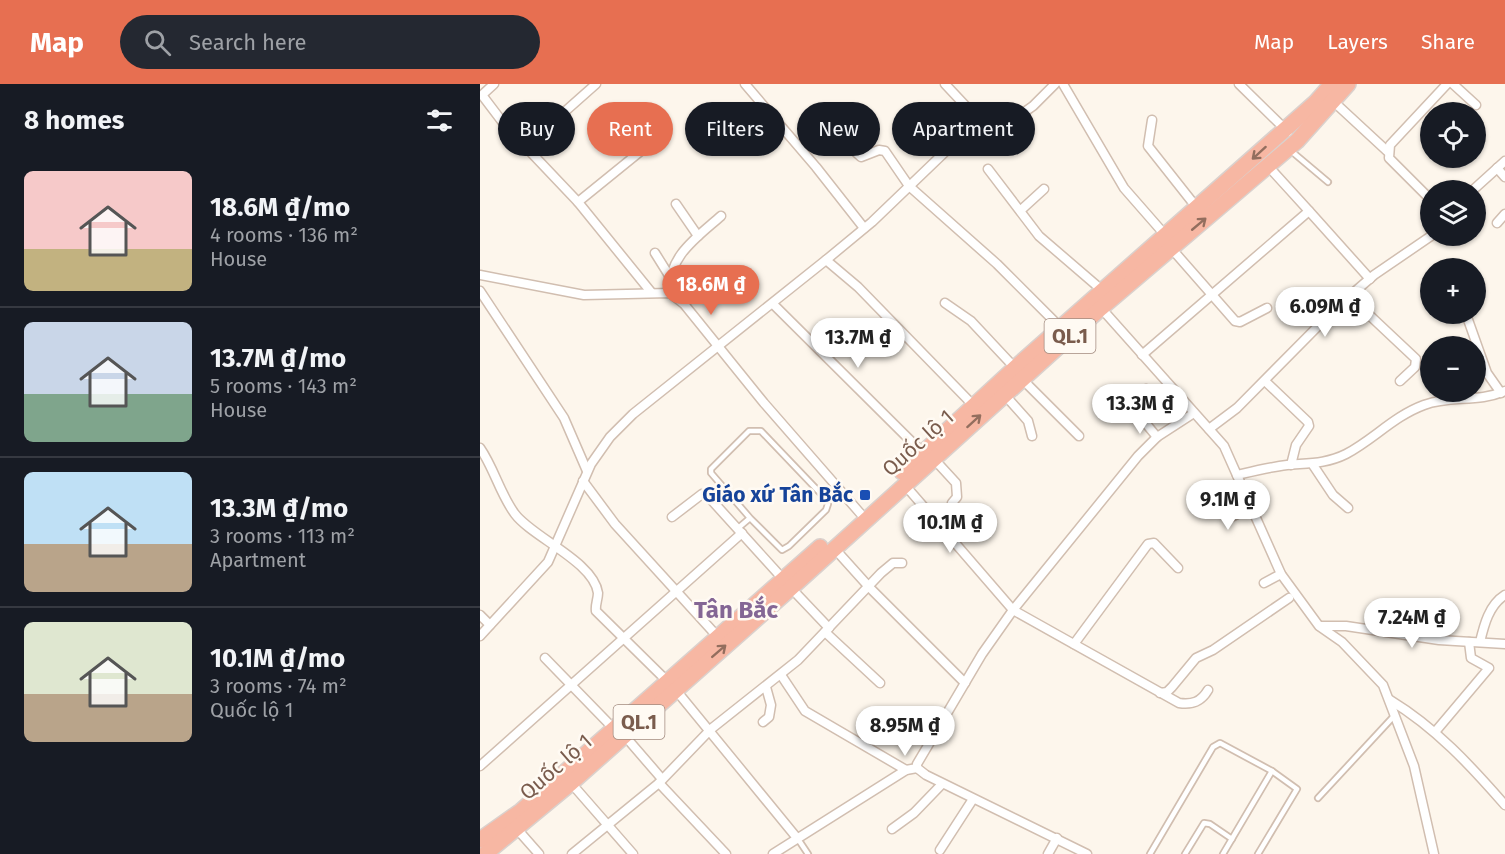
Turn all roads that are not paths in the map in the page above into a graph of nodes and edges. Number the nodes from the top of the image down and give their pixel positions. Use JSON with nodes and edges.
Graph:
{"nodes":[{"id":1,"x":494,"y":84,"type":"edge"},
{"id":2,"x":596,"y":84,"type":"edge"},
{"id":3,"x":945,"y":84,"type":"edge"},
{"id":4,"x":1055,"y":84,"type":"edge"},
{"id":5,"x":1063,"y":84,"type":"edge"},
{"id":6,"x":1239,"y":84,"type":"edge"},
{"id":7,"x":1332,"y":84,"type":"edge"},
{"id":8,"x":1348,"y":84,"type":"edge"},
{"id":9,"x":1447,"y":84,"type":"edge"},
{"id":10,"x":1453,"y":84,"type":"edge"},
{"id":11,"x":750,"y":86,"type":"edge"},
{"id":12,"x":481,"y":94,"type":"edge"},
{"id":13,"x":962,"y":102,"type":"edge"},
{"id":14,"x":1334,"y":102,"type":"junction"},
{"id":15,"x":1473,"y":102,"type":"edge"},
{"id":16,"x":575,"y":103,"type":"edge"},
{"id":17,"x":1035,"y":104,"type":"edge"},
{"id":18,"x":498,"y":116,"type":"edge"},
{"id":19,"x":1152,"y":120,"type":"dead end"},
{"id":20,"x":1287,"y":139,"type":"junction"},
{"id":21,"x":880,"y":150,"type":"edge"},
{"id":22,"x":1387,"y":151,"type":"junction"},
{"id":23,"x":535,"y":156,"type":"edge"},
{"id":24,"x":635,"y":156,"type":"edge"},
{"id":25,"x":941,"y":156,"type":"edge"},
{"id":26,"x":1505,"y":161,"type":"edge"},
{"id":27,"x":1268,"y":165,"type":"junction"},
{"id":28,"x":1497,"y":168,"type":"junction"},
{"id":29,"x":988,"y":169,"type":"dead end"},
{"id":30,"x":1505,"y":177,"type":"edge"},
{"id":31,"x":1484,"y":180,"type":"edge"},
{"id":32,"x":1328,"y":182,"type":"dead end"},
{"id":33,"x":909,"y":186,"type":"junction"},
{"id":34,"x":1044,"y":189,"type":"dead end"},
{"id":35,"x":1420,"y":189,"type":"edge"},
{"id":36,"x":578,"y":202,"type":"junction"},
{"id":37,"x":675,"y":204,"type":"dead end"},
{"id":38,"x":1197,"y":208,"type":"junction"},
{"id":39,"x":1021,"y":210,"type":"junction"},
{"id":40,"x":1309,"y":211,"type":"junction"},
{"id":41,"x":1505,"y":214,"type":"edge"},
{"id":42,"x":721,"y":216,"type":"dead end"},
{"id":43,"x":1497,"y":223,"type":"dead end"},
{"id":44,"x":864,"y":228,"type":"junction"},
{"id":45,"x":698,"y":236,"type":"junction"},
{"id":46,"x":1168,"y":242,"type":"junction"},
{"id":47,"x":1420,"y":244,"type":"edge"},
{"id":48,"x":655,"y":253,"type":"dead end"},
{"id":49,"x":826,"y":260,"type":"junction"},
{"id":50,"x":480,"y":275,"type":"edge"},
{"id":51,"x":670,"y":277,"type":"junction"},
{"id":52,"x":1370,"y":279,"type":"junction"},
{"id":53,"x":480,"y":291,"type":"edge"},
{"id":54,"x":1103,"y":291,"type":"junction"},
{"id":55,"x":651,"y":292,"type":"junction"},
{"id":56,"x":670,"y":293,"type":"junction"},
{"id":57,"x":1214,"y":294,"type":"junction"},
{"id":58,"x":1349,"y":296,"type":"junction"},
{"id":59,"x":945,"y":303,"type":"dead end"},
{"id":60,"x":773,"y":304,"type":"junction"},
{"id":61,"x":1101,"y":308,"type":"junction"},
{"id":62,"x":1267,"y":308,"type":"dead end"},
{"id":63,"x":1470,"y":324,"type":"edge"},
{"id":64,"x":1061,"y":328,"type":"junction"},
{"id":65,"x":720,"y":347,"type":"junction"},
{"id":66,"x":1142,"y":355,"type":"junction"},
{"id":67,"x":1018,"y":373,"type":"junction"},
{"id":68,"x":1265,"y":381,"type":"junction"},
{"id":69,"x":1400,"y":381,"type":"dead end"},
{"id":70,"x":1146,"y":389,"type":"dead end"},
{"id":71,"x":1503,"y":392,"type":"edge"},
{"id":72,"x":1004,"y":394,"type":"junction"},
{"id":73,"x":973,"y":405,"type":"junction"},
{"id":74,"x":1194,"y":413,"type":"junction"},
{"id":75,"x":1209,"y":429,"type":"junction"},
{"id":76,"x":1032,"y":436,"type":"dead end"},
{"id":77,"x":1079,"y":436,"type":"dead end"},
{"id":78,"x":1157,"y":437,"type":"junction"},
{"id":79,"x":480,"y":448,"type":"edge"},
{"id":80,"x":928,"y":455,"type":"junction"},
{"id":81,"x":1291,"y":465,"type":"junction"},
{"id":82,"x":1313,"y":465,"type":"junction"},
{"id":83,"x":587,"y":471,"type":"junction"},
{"id":84,"x":1237,"y":475,"type":"junction"},
{"id":85,"x":583,"y":481,"type":"junction"},
{"id":86,"x":904,"y":484,"type":"junction"},
{"id":87,"x":952,"y":503,"type":"dead end"},
{"id":88,"x":1208,"y":503,"type":"dead end"},
{"id":89,"x":1252,"y":507,"type":"junction"},
{"id":90,"x":1348,"y":508,"type":"dead end"},
{"id":91,"x":860,"y":513,"type":"junction"},
{"id":92,"x":672,"y":517,"type":"dead end"},
{"id":93,"x":750,"y":518,"type":"junction"},
{"id":94,"x":739,"y":531,"type":"junction"},
{"id":95,"x":556,"y":546,"type":"junction"},
{"id":96,"x":833,"y":548,"type":"junction"},
{"id":97,"x":902,"y":563,"type":"dead end"},
{"id":98,"x":1178,"y":568,"type":"dead end"},
{"id":99,"x":1281,"y":574,"type":"junction"},
{"id":100,"x":1264,"y":583,"type":"dead end"},
{"id":101,"x":787,"y":584,"type":"junction"},
{"id":102,"x":868,"y":587,"type":"junction"},
{"id":103,"x":676,"y":591,"type":"junction"},
{"id":104,"x":1505,"y":595,"type":"edge"},
{"id":105,"x":1289,"y":598,"type":"dead end"},
{"id":106,"x":1013,"y":610,"type":"junction"},
{"id":107,"x":480,"y":615,"type":"edge"},
{"id":108,"x":490,"y":625,"type":"junction"},
{"id":109,"x":1319,"y":626,"type":"junction"},
{"id":110,"x":827,"y":630,"type":"junction"},
{"id":111,"x":480,"y":636,"type":"edge"},
{"id":112,"x":717,"y":636,"type":"junction"},
{"id":113,"x":624,"y":637,"type":"junction"},
{"id":114,"x":1469,"y":642,"type":"junction"},
{"id":115,"x":1480,"y":642,"type":"junction"},
{"id":116,"x":1074,"y":644,"type":"junction"},
{"id":117,"x":1505,"y":644,"type":"edge"},
{"id":118,"x":545,"y":658,"type":"dead end"},
{"id":119,"x":781,"y":675,"type":"junction"},
{"id":120,"x":880,"y":683,"type":"dead end"},
{"id":121,"x":965,"y":683,"type":"junction"},
{"id":122,"x":573,"y":685,"type":"junction"},
{"id":123,"x":671,"y":685,"type":"junction"},
{"id":124,"x":766,"y":687,"type":"junction"},
{"id":125,"x":1208,"y":690,"type":"dead end"},
{"id":126,"x":1160,"y":693,"type":"junction"},
{"id":127,"x":1390,"y":700,"type":"junction"},
{"id":128,"x":1396,"y":714,"type":"junction"},
{"id":129,"x":763,"y":722,"type":"dead end"},
{"id":130,"x":711,"y":729,"type":"junction"},
{"id":131,"x":619,"y":732,"type":"junction"},
{"id":132,"x":1435,"y":732,"type":"junction"},
{"id":133,"x":480,"y":766,"type":"edge"},
{"id":134,"x":917,"y":768,"type":"junction"},
{"id":135,"x":906,"y":770,"type":"junction"},
{"id":136,"x":1272,"y":771,"type":"junction"},
{"id":137,"x":661,"y":781,"type":"junction"},
{"id":138,"x":571,"y":783,"type":"junction"},
{"id":139,"x":942,"y":784,"type":"junction"},
{"id":140,"x":1501,"y":794,"type":"edge"},
{"id":141,"x":973,"y":798,"type":"junction"},
{"id":142,"x":1318,"y":798,"type":"dead end"},
{"id":143,"x":1505,"y":805,"type":"edge"},
{"id":144,"x":608,"y":825,"type":"junction"},
{"id":145,"x":517,"y":829,"type":"junction"},
{"id":146,"x":892,"y":829,"type":"dead end"},
{"id":147,"x":797,"y":838,"type":"junction"},
{"id":148,"x":1057,"y":838,"type":"junction"},
{"id":149,"x":1232,"y":839,"type":"junction"},
{"id":150,"x":480,"y":840,"type":"edge"},
{"id":151,"x":940,"y":850,"type":"dead end"},
{"id":152,"x":485,"y":854,"type":"edge"},
{"id":153,"x":539,"y":854,"type":"edge"},
{"id":154,"x":573,"y":854,"type":"edge"},
{"id":155,"x":633,"y":854,"type":"edge"},
{"id":156,"x":726,"y":854,"type":"edge"},
{"id":157,"x":773,"y":854,"type":"edge"},
{"id":158,"x":808,"y":854,"type":"edge"},
{"id":159,"x":1048,"y":854,"type":"edge"},
{"id":160,"x":1087,"y":854,"type":"edge"},
{"id":161,"x":1150,"y":854,"type":"edge"},
{"id":162,"x":1185,"y":854,"type":"edge"},
{"id":163,"x":1223,"y":854,"type":"edge"},
{"id":164,"x":1258,"y":854,"type":"edge"},
{"id":165,"x":1434,"y":854,"type":"edge"}],
"edges":[{"from":1,"to":12,"type":"street"},
{"from":2,"to":16,"type":"street"},
{"from":3,"to":13,"type":"street"},
{"from":4,"to":17,"type":"street"},
{"from":5,"to":46,"type":"street"},
{"from":6,"to":20,"type":"street"},
{"from":7,"to":20,"type":"highway","name":"Quốc lộ 1","number":"QL.1"},
{"from":8,"to":14,"type":"highway","name":"Quốc lộ 1","number":"QL.1"},
{"from":9,"to":22,"type":"street"},
{"from":10,"to":15,"type":"street"},
{"from":11,"to":44,"type":"street"},
{"from":12,"to":18,"type":"street"},
{"from":14,"to":20,"type":"highway","name":"Quốc lộ 1","number":"QL.1"},
{"from":14,"to":22,"type":"street"},
{"from":19,"to":38,"type":"street"},
{"from":20,"to":27,"type":"highway","name":"Quốc lộ 1","number":"QL.1"},
{"from":20,"to":32,"type":"lane"},
{"from":20,"to":38,"type":"highway","name":"Quốc lộ 1","number":"QL.1","one_way":true},
{"from":21,"to":33,"type":"street"},
{"from":22,"to":35,"type":"street"},
{"from":23,"to":36,"type":"street"},
{"from":24,"to":36,"type":"street"},
{"from":25,"to":33,"type":"street"},
{"from":26,"to":28,"type":"street"},
{"from":27,"to":40,"type":"street"},
{"from":46,"to":27,"type":"highway","name":"Quốc lộ 1","number":"QL.1","one_way":true},
{"from":28,"to":30,"type":"street"},
{"from":28,"to":31,"type":"street"},
{"from":29,"to":39,"type":"street"},
{"from":33,"to":44,"type":"street"},
{"from":33,"to":64,"type":"street"},
{"from":34,"to":39,"type":"street"},
{"from":36,"to":55,"type":"street"},
{"from":37,"to":45,"type":"street"},
{"from":38,"to":46,"type":"highway","name":"Quốc lộ 1","number":"QL.1"},
{"from":39,"to":54,"type":"street"},
{"from":40,"to":52,"type":"street"},
{"from":40,"to":57,"type":"street"},
{"from":41,"to":43,"type":"street"},
{"from":42,"to":45,"type":"street"},
{"from":44,"to":49,"type":"street"},
{"from":45,"to":51,"type":"street"},
{"from":46,"to":54,"type":"highway","name":"Quốc lộ 1","number":"QL.1"},
{"from":46,"to":57,"type":"street"},
{"from":46,"to":61,"type":"highway","name":"Quốc lộ 1","number":"QL.1"},
{"from":47,"to":52,"type":"street"},
{"from":48,"to":51,"type":"street"},
{"from":49,"to":60,"type":"street"},
{"from":49,"to":73,"type":"street"},
{"from":50,"to":55,"type":"street"},
{"from":51,"to":56,"type":"street"},
{"from":52,"to":58,"type":"street"},
{"from":53,"to":83,"type":"street"},
{"from":54,"to":64,"type":"highway","name":"Quốc lộ 1","number":"QL.1"},
{"from":55,"to":56,"type":"street"},
{"from":56,"to":65,"type":"street"},
{"from":57,"to":62,"type":"street"},
{"from":57,"to":66,"type":"street"},
{"from":58,"to":68,"type":"street"},
{"from":58,"to":69,"type":"street"},
{"from":59,"to":67,"type":"street"},
{"from":60,"to":65,"type":"street"},
{"from":60,"to":80,"type":"street"},
{"from":61,"to":66,"type":"street"},
{"from":61,"to":67,"type":"highway","name":"Quốc lộ 1","number":"QL.1"},
{"from":63,"to":71,"type":"street"},
{"from":64,"to":67,"type":"highway","name":"Quốc lộ 1","number":"QL.1"},
{"from":65,"to":83,"type":"street"},
{"from":65,"to":91,"type":"street"},
{"from":66,"to":74,"type":"street"},
{"from":67,"to":72,"type":"highway","name":"Quốc lộ 1","number":"QL.1"},
{"from":67,"to":73,"type":"highway","name":"Quốc lộ 1","number":"QL.1"},
{"from":67,"to":77,"type":"street"},
{"from":68,"to":75,"type":"street"},
{"from":68,"to":81,"type":"street"},
{"from":70,"to":78,"type":"street"},
{"from":71,"to":82,"type":"street"},
{"from":72,"to":76,"type":"street"},
{"from":80,"to":72,"type":"highway","name":"Quốc lộ 1","number":"QL.1","one_way":true},
{"from":73,"to":80,"type":"highway","name":"Quốc lộ 1","number":"QL.1"},
{"from":74,"to":75,"type":"street"},
{"from":74,"to":78,"type":"street"},
{"from":75,"to":84,"type":"street"},
{"from":78,"to":106,"type":"street"},
{"from":79,"to":95,"type":"street"},
{"from":80,"to":86,"type":"highway","name":"Quốc lộ 1","number":"QL.1"},
{"from":80,"to":87,"type":"street"},
{"from":80,"to":91,"type":"highway","name":"Quốc lộ 1","number":"QL.1"},
{"from":81,"to":82,"type":"street"},
{"from":81,"to":84,"type":"street"},
{"from":82,"to":90,"type":"street"},
{"from":83,"to":85,"type":"street"},
{"from":84,"to":89,"type":"street"},
{"from":85,"to":95,"type":"street"},
{"from":85,"to":103,"type":"street"},
{"from":86,"to":96,"type":"highway","name":"Quốc lộ 1","number":"QL.1"},
{"from":86,"to":106,"type":"street"},
{"from":88,"to":89,"type":"street"},
{"from":89,"to":99,"type":"street"},
{"from":91,"to":101,"type":"highway","name":"Quốc lộ 1","number":"QL.1"},
{"from":92,"to":94,"type":"street"},
{"from":93,"to":93,"type":"lane"},
{"from":93,"to":94,"type":"lane"},
{"from":94,"to":101,"type":"street"},
{"from":94,"to":103,"type":"street"},
{"from":95,"to":108,"type":"street"},
{"from":95,"to":113,"type":"street"},
{"from":96,"to":101,"type":"highway","name":"Quốc lộ 1","number":"QL.1"},
{"from":96,"to":102,"type":"street"},
{"from":97,"to":102,"type":"street"},
{"from":98,"to":116,"type":"street"},
{"from":99,"to":100,"type":"street"},
{"from":99,"to":109,"type":"street"},
{"from":101,"to":110,"type":"street"},
{"from":101,"to":112,"type":"highway","name":"Quốc lộ 1","number":"QL.1"},
{"from":123,"to":101,"type":"highway","name":"Quốc lộ 1","number":"QL.1","one_way":true},
{"from":102,"to":110,"type":"street"},
{"from":102,"to":121,"type":"street"},
{"from":103,"to":112,"type":"street"},
{"from":103,"to":113,"type":"street"},
{"from":104,"to":115,"type":"street"},
{"from":105,"to":126,"type":"street"},
{"from":106,"to":116,"type":"street"},
{"from":106,"to":121,"type":"street"},
{"from":107,"to":108,"type":"street"},
{"from":108,"to":111,"type":"street"},
{"from":109,"to":114,"type":"street"},
{"from":109,"to":127,"type":"street"},
{"from":110,"to":119,"type":"street"},
{"from":110,"to":120,"type":"street"},
{"from":112,"to":123,"type":"highway","name":"Quốc lộ 1","number":"QL.1"},
{"from":113,"to":122,"type":"street"},
{"from":113,"to":123,"type":"street"},
{"from":114,"to":115,"type":"street"},
{"from":114,"to":132,"type":"street"},
{"from":115,"to":117,"type":"street"},
{"from":116,"to":126,"type":"street"},
{"from":118,"to":122,"type":"street"},
{"from":119,"to":124,"type":"street"},
{"from":119,"to":135,"type":"street"},
{"from":121,"to":134,"type":"street"},
{"from":122,"to":131,"type":"street"},
{"from":122,"to":133,"type":"street"},
{"from":123,"to":130,"type":"street"},
{"from":123,"to":131,"type":"highway","name":"Quốc lộ 1","number":"QL.1"},
{"from":124,"to":129,"type":"street"},
{"from":124,"to":130,"type":"street"},
{"from":125,"to":126,"type":"street"},
{"from":127,"to":128,"type":"street"},
{"from":127,"to":132,"type":"street"},
{"from":128,"to":142,"type":"lane"},
{"from":128,"to":165,"type":"street"},
{"from":130,"to":137,"type":"street"},
{"from":130,"to":147,"type":"street"},
{"from":131,"to":137,"type":"street"},
{"from":131,"to":138,"type":"highway","name":"Quốc lộ 1","number":"QL.1"},
{"from":131,"to":150,"type":"highway","name":"Quốc lộ 1","number":"QL.1"},
{"from":132,"to":140,"type":"street"},
{"from":134,"to":135,"type":"street"},
{"from":134,"to":139,"type":"street"},
{"from":135,"to":147,"type":"street"},
{"from":136,"to":149,"type":"lane"},
{"from":136,"to":161,"type":"lane"},
{"from":136,"to":164,"type":"lane"},
{"from":137,"to":144,"type":"street"},
{"from":137,"to":156,"type":"street"},
{"from":138,"to":144,"type":"street"},
{"from":138,"to":145,"type":"highway","name":"Quốc lộ 1","number":"QL.1"},
{"from":139,"to":141,"type":"street"},
{"from":139,"to":146,"type":"street"},
{"from":140,"to":143,"type":"street"},
{"from":141,"to":148,"type":"street"},
{"from":141,"to":151,"type":"street"},
{"from":144,"to":154,"type":"street"},
{"from":144,"to":155,"type":"street"},
{"from":145,"to":152,"type":"highway","name":"Quốc lộ 1","number":"QL.1"},
{"from":145,"to":153,"type":"street"},
{"from":147,"to":157,"type":"street"},
{"from":147,"to":158,"type":"lane"},
{"from":148,"to":159,"type":"street"},
{"from":148,"to":160,"type":"street"},
{"from":149,"to":162,"type":"lane"},
{"from":149,"to":163,"type":"lane"}]}
